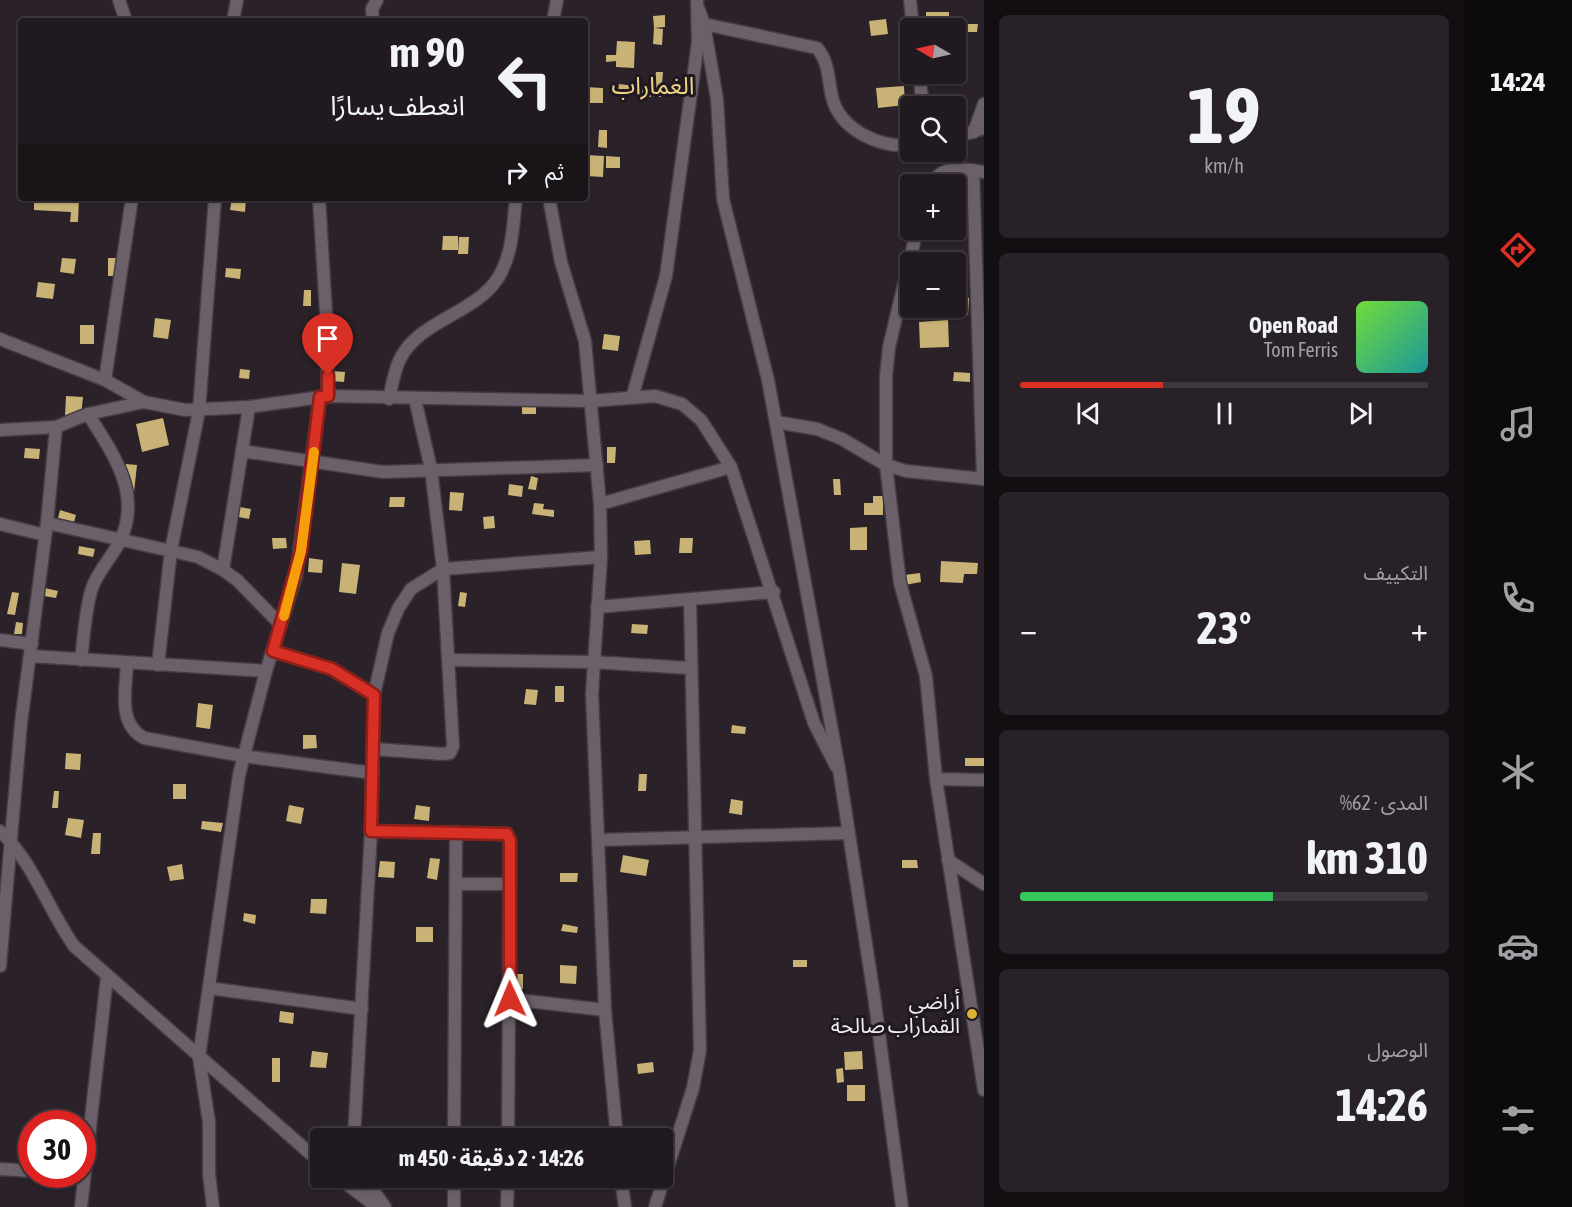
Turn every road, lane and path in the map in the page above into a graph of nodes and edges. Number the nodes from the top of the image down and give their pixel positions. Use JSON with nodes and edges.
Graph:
{"nodes":[{"id":1,"x":119,"y":0,"type":"edge"},
{"id":2,"x":237,"y":0,"type":"edge"},
{"id":3,"x":377,"y":0,"type":"edge"},
{"id":4,"x":557,"y":0,"type":"edge"},
{"id":5,"x":910,"y":0,"type":"edge"},
{"id":6,"x":698,"y":5,"type":"edge"},
{"id":7,"x":125,"y":18,"type":"edge"},
{"id":8,"x":234,"y":18,"type":"edge"},
{"id":9,"x":373,"y":18,"type":"edge"},
{"id":10,"x":554,"y":18,"type":"edge"},
{"id":11,"x":912,"y":18,"type":"edge"},
{"id":12,"x":704,"y":24,"type":"junction"},
{"id":13,"x":984,"y":104,"type":"edge"},
{"id":14,"x":979,"y":130,"type":"edge"},
{"id":15,"x":900,"y":147,"type":"edge"},
{"id":16,"x":979,"y":171,"type":"edge"},
{"id":17,"x":939,"y":174,"type":"edge"},
{"id":18,"x":132,"y":201,"type":"edge"},
{"id":19,"x":215,"y":201,"type":"edge"},
{"id":20,"x":318,"y":201,"type":"edge"},
{"id":21,"x":516,"y":201,"type":"edge"},
{"id":22,"x":550,"y":201,"type":"edge"},
{"id":23,"x":915,"y":240,"type":"edge"},
{"id":24,"x":0,"y":339,"type":"edge"},
{"id":25,"x":105,"y":380,"type":"junction"},
{"id":26,"x":324,"y":397,"type":"junction"},
{"id":27,"x":632,"y":398,"type":"junction"},
{"id":28,"x":388,"y":399,"type":"junction"},
{"id":29,"x":415,"y":399,"type":"junction"},
{"id":30,"x":590,"y":401,"type":"junction"},
{"id":31,"x":144,"y":402,"type":"junction"},
{"id":32,"x":249,"y":408,"type":"junction"},
{"id":33,"x":199,"y":411,"type":"junction"},
{"id":34,"x":88,"y":414,"type":"junction"},
{"id":35,"x":776,"y":422,"type":"junction"},
{"id":36,"x":56,"y":427,"type":"junction"},
{"id":37,"x":0,"y":430,"type":"edge"},
{"id":38,"x":242,"y":451,"type":"junction"},
{"id":39,"x":313,"y":463,"type":"junction"},
{"id":40,"x":597,"y":465,"type":"junction"},
{"id":41,"x":886,"y":465,"type":"junction"},
{"id":42,"x":731,"y":467,"type":"junction"},
{"id":43,"x":432,"y":469,"type":"junction"},
{"id":44,"x":983,"y":479,"type":"edge"},
{"id":45,"x":600,"y":504,"type":"junction"},
{"id":46,"x":0,"y":524,"type":"edge"},
{"id":47,"x":46,"y":529,"type":"junction"},
{"id":48,"x":120,"y":540,"type":"junction"},
{"id":49,"x":171,"y":550,"type":"junction"},
{"id":50,"x":601,"y":557,"type":"junction"},
{"id":51,"x":443,"y":569,"type":"junction"},
{"id":52,"x":223,"y":570,"type":"junction"},
{"id":53,"x":774,"y":592,"type":"junction"},
{"id":54,"x":690,"y":600,"type":"junction"},
{"id":55,"x":597,"y":607,"type":"junction"},
{"id":56,"x":281,"y":625,"type":"junction"},
{"id":57,"x":0,"y":640,"type":"edge"},
{"id":58,"x":31,"y":650,"type":"junction"},
{"id":59,"x":273,"y":651,"type":"junction"},
{"id":60,"x":81,"y":660,"type":"junction"},
{"id":61,"x":450,"y":660,"type":"junction"},
{"id":62,"x":592,"y":662,"type":"junction"},
{"id":63,"x":127,"y":663,"type":"junction"},
{"id":64,"x":158,"y":665,"type":"junction"},
{"id":65,"x":689,"y":668,"type":"junction"},
{"id":66,"x":266,"y":671,"type":"junction"},
{"id":67,"x":374,"y":695,"type":"junction"},
{"id":68,"x":374,"y":749,"type":"junction"},
{"id":69,"x":243,"y":756,"type":"junction"},
{"id":70,"x":838,"y":769,"type":"junction"},
{"id":71,"x":373,"y":773,"type":"junction"},
{"id":72,"x":936,"y":778,"type":"junction"},
{"id":73,"x":984,"y":780,"type":"edge"},
{"id":74,"x":0,"y":831,"type":"edge"},
{"id":75,"x":371,"y":831,"type":"junction"},
{"id":76,"x":456,"y":832,"type":"junction"},
{"id":77,"x":847,"y":833,"type":"junction"},
{"id":78,"x":694,"y":837,"type":"junction"},
{"id":79,"x":599,"y":840,"type":"junction"},
{"id":80,"x":12,"y":842,"type":"junction"},
{"id":81,"x":948,"y":860,"type":"junction"},
{"id":82,"x":456,"y":884,"type":"junction"},
{"id":83,"x":509,"y":884,"type":"junction"},
{"id":84,"x":984,"y":884,"type":"edge"},
{"id":85,"x":0,"y":966,"type":"edge"},
{"id":86,"x":107,"y":977,"type":"junction"},
{"id":87,"x":209,"y":988,"type":"junction"},
{"id":88,"x":510,"y":999,"type":"junction"},
{"id":89,"x":362,"y":1009,"type":"junction"},
{"id":90,"x":605,"y":1010,"type":"junction"},
{"id":91,"x":199,"y":1057,"type":"junction"},
{"id":92,"x":984,"y":1090,"type":"edge"},
{"id":93,"x":88,"y":1110,"type":"edge"},
{"id":94,"x":355,"y":1128,"type":"edge"},
{"id":95,"x":454,"y":1128,"type":"edge"},
{"id":96,"x":508,"y":1128,"type":"edge"},
{"id":97,"x":616,"y":1128,"type":"edge"},
{"id":98,"x":310,"y":1153,"type":"edge"},
{"id":99,"x":0,"y":1169,"type":"edge"},
{"id":100,"x":18,"y":1170,"type":"edge"},
{"id":101,"x":79,"y":1188,"type":"edge"},
{"id":102,"x":352,"y":1188,"type":"edge"},
{"id":103,"x":371,"y":1188,"type":"edge"},
{"id":104,"x":454,"y":1188,"type":"edge"},
{"id":105,"x":508,"y":1188,"type":"edge"},
{"id":106,"x":622,"y":1188,"type":"edge"},
{"id":107,"x":81,"y":1207,"type":"edge"},
{"id":108,"x":213,"y":1207,"type":"edge"},
{"id":109,"x":377,"y":1207,"type":"edge"},
{"id":110,"x":385,"y":1207,"type":"edge"},
{"id":111,"x":454,"y":1207,"type":"edge"},
{"id":112,"x":507,"y":1207,"type":"edge"},
{"id":113,"x":625,"y":1207,"type":"edge"},
{"id":114,"x":656,"y":1207,"type":"edge"},
{"id":115,"x":902,"y":1207,"type":"edge"}],
"edges":[{"from":1,"to":7,"type":"street"},
{"from":2,"to":8,"type":"street"},
{"from":3,"to":9,"type":"street"},
{"from":4,"to":10,"type":"street"},
{"from":5,"to":11,"type":"street"},
{"from":6,"to":12,"type":"street"},
{"from":6,"to":27,"type":"street"},
{"from":12,"to":15,"type":"street"},
{"from":12,"to":35,"type":"street"},
{"from":13,"to":14,"type":"street"},
{"from":16,"to":17,"type":"street"},
{"from":16,"to":44,"type":"street"},
{"from":18,"to":25,"type":"street"},
{"from":19,"to":33,"type":"street"},
{"from":20,"to":26,"type":"street"},
{"from":21,"to":28,"type":"street"},
{"from":22,"to":30,"type":"street"},
{"from":23,"to":41,"type":"street"},
{"from":24,"to":25,"type":"street"},
{"from":25,"to":31,"type":"street"},
{"from":26,"to":28,"type":"street"},
{"from":26,"to":32,"type":"street"},
{"from":26,"to":39,"type":"street"},
{"from":27,"to":30,"type":"street"},
{"from":27,"to":42,"type":"street"},
{"from":28,"to":29,"type":"street"},
{"from":29,"to":30,"type":"street"},
{"from":29,"to":43,"type":"street"},
{"from":30,"to":40,"type":"street"},
{"from":31,"to":33,"type":"street"},
{"from":31,"to":34,"type":"street"},
{"from":32,"to":33,"type":"street"},
{"from":32,"to":38,"type":"street"},
{"from":33,"to":49,"type":"street"},
{"from":34,"to":36,"type":"street"},
{"from":34,"to":48,"type":"street"},
{"from":35,"to":41,"type":"street"},
{"from":35,"to":70,"type":"street"},
{"from":36,"to":37,"type":"street"},
{"from":36,"to":47,"type":"street"},
{"from":38,"to":39,"type":"street"},
{"from":38,"to":52,"type":"street"},
{"from":39,"to":43,"type":"street"},
{"from":39,"to":56,"type":"street"},
{"from":40,"to":43,"type":"street"},
{"from":40,"to":45,"type":"street"},
{"from":41,"to":44,"type":"street"},
{"from":41,"to":72,"type":"street"},
{"from":42,"to":45,"type":"street"},
{"from":42,"to":53,"type":"street"},
{"from":43,"to":51,"type":"street"},
{"from":45,"to":50,"type":"street"},
{"from":46,"to":47,"type":"street"},
{"from":47,"to":48,"type":"street"},
{"from":47,"to":58,"type":"street"},
{"from":48,"to":49,"type":"street"},
{"from":48,"to":60,"type":"street"},
{"from":49,"to":52,"type":"street"},
{"from":49,"to":64,"type":"street"},
{"from":50,"to":51,"type":"street"},
{"from":50,"to":55,"type":"street"},
{"from":51,"to":61,"type":"street"},
{"from":51,"to":67,"type":"street"},
{"from":52,"to":56,"type":"street"},
{"from":53,"to":54,"type":"street"},
{"from":53,"to":70,"type":"street"},
{"from":54,"to":55,"type":"street"},
{"from":54,"to":65,"type":"street"},
{"from":55,"to":62,"type":"street"},
{"from":56,"to":59,"type":"street"},
{"from":57,"to":58,"type":"street"},
{"from":58,"to":60,"type":"street"},
{"from":58,"to":80,"type":"street"},
{"from":59,"to":66,"type":"street"},
{"from":59,"to":67,"type":"street"},
{"from":60,"to":63,"type":"street"},
{"from":61,"to":62,"type":"street"},
{"from":61,"to":68,"type":"street"},
{"from":62,"to":65,"type":"street"},
{"from":62,"to":79,"type":"street"},
{"from":63,"to":64,"type":"street"},
{"from":63,"to":69,"type":"street"},
{"from":64,"to":66,"type":"street"},
{"from":65,"to":78,"type":"street"},
{"from":66,"to":69,"type":"street"},
{"from":67,"to":68,"type":"street"},
{"from":68,"to":71,"type":"street"},
{"from":69,"to":71,"type":"street"},
{"from":69,"to":87,"type":"street"},
{"from":70,"to":77,"type":"street"},
{"from":71,"to":75,"type":"street"},
{"from":72,"to":73,"type":"street"},
{"from":72,"to":81,"type":"street"},
{"from":74,"to":80,"type":"street"},
{"from":75,"to":76,"type":"street"},
{"from":75,"to":89,"type":"street"},
{"from":76,"to":82,"type":"street"},
{"from":76,"to":83,"type":"street"},
{"from":77,"to":78,"type":"street"},
{"from":77,"to":115,"type":"street"},
{"from":78,"to":79,"type":"street"},
{"from":78,"to":114,"type":"street"},
{"from":79,"to":90,"type":"street"},
{"from":80,"to":85,"type":"street"},
{"from":80,"to":86,"type":"street"},
{"from":81,"to":84,"type":"street"},
{"from":81,"to":92,"type":"street"},
{"from":82,"to":83,"type":"street"},
{"from":82,"to":95,"type":"street"},
{"from":83,"to":88,"type":"street"},
{"from":86,"to":91,"type":"street"},
{"from":86,"to":93,"type":"street"},
{"from":87,"to":89,"type":"street"},
{"from":87,"to":91,"type":"street"},
{"from":88,"to":90,"type":"street"},
{"from":88,"to":96,"type":"street"},
{"from":89,"to":94,"type":"street"},
{"from":90,"to":97,"type":"street"},
{"from":91,"to":98,"type":"street"},
{"from":91,"to":108,"type":"street"},
{"from":99,"to":100,"type":"street"},
{"from":101,"to":107,"type":"street"},
{"from":102,"to":109,"type":"street"},
{"from":103,"to":110,"type":"street"},
{"from":104,"to":111,"type":"street"},
{"from":105,"to":112,"type":"street"},
{"from":106,"to":113,"type":"street"}]}
